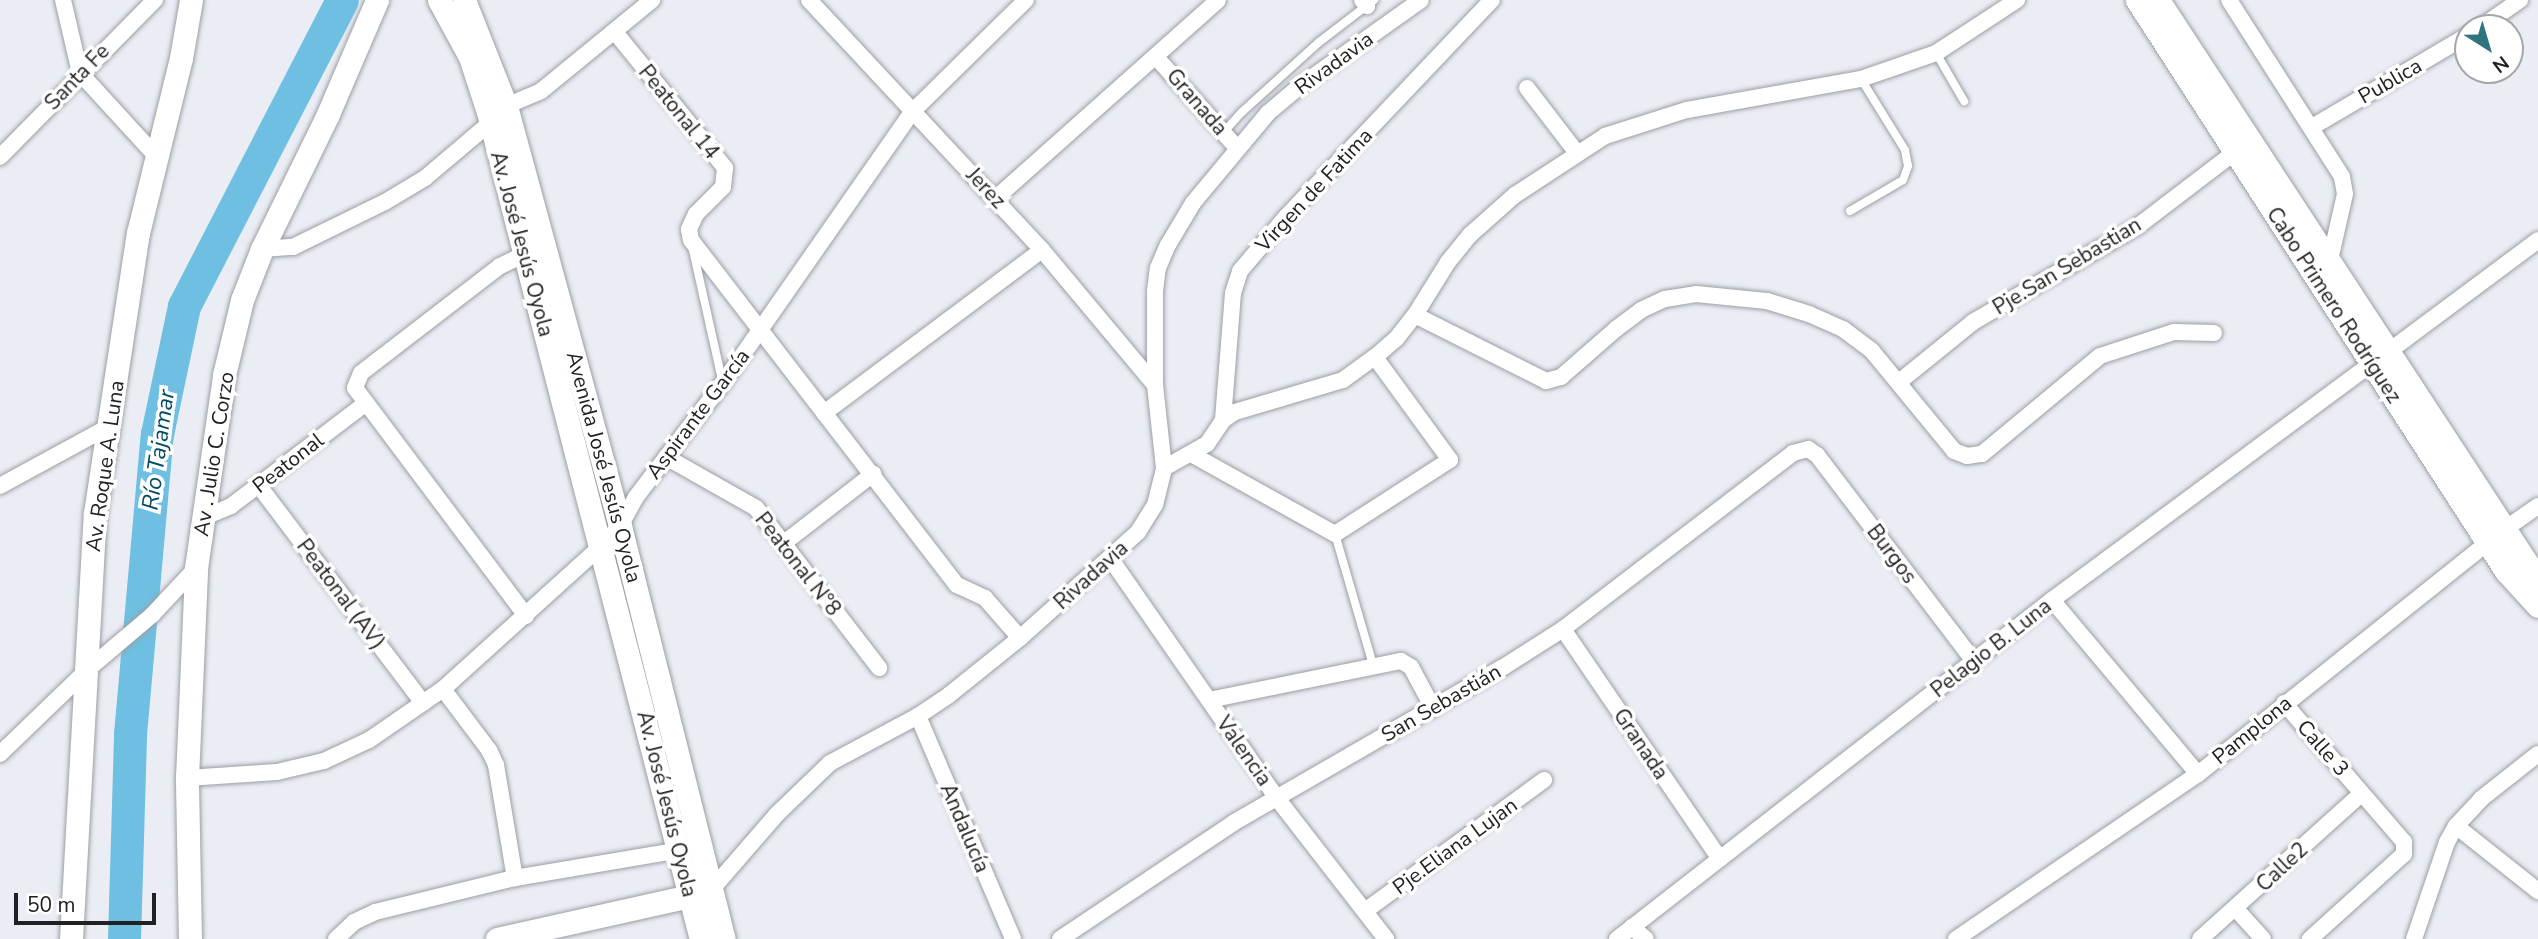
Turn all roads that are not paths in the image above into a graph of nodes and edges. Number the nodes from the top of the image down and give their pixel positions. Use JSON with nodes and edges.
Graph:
{"nodes":[{"id":1,"x":63,"y":0,"type":"edge"},
{"id":2,"x":155,"y":0,"type":"edge"},
{"id":3,"x":191,"y":0,"type":"edge"},
{"id":4,"x":377,"y":0,"type":"edge"},
{"id":5,"x":652,"y":0,"type":"edge"},
{"id":6,"x":809,"y":0,"type":"edge"},
{"id":7,"x":1026,"y":0,"type":"edge"},
{"id":8,"x":1219,"y":0,"type":"edge"},
{"id":9,"x":1420,"y":0,"type":"edge"},
{"id":10,"x":1492,"y":0,"type":"edge"},
{"id":11,"x":2017,"y":0,"type":"edge"},
{"id":12,"x":2137,"y":0,"type":"edge"},
{"id":13,"x":2158,"y":0,"type":"edge"},
{"id":14,"x":2229,"y":0,"type":"edge"},
{"id":15,"x":2520,"y":0,"type":"edge"},
{"id":16,"x":449,"y":2,"type":"edge"},
{"id":17,"x":1368,"y":2,"type":"edge"},
{"id":18,"x":2500,"y":14,"type":"edge"},
{"id":19,"x":615,"y":32,"type":"junction"},
{"id":20,"x":2454,"y":43,"type":"edge"},
{"id":21,"x":1936,"y":53,"type":"junction"},
{"id":22,"x":1156,"y":57,"type":"junction"},
{"id":23,"x":80,"y":73,"type":"junction"},
{"id":24,"x":1861,"y":79,"type":"junction"},
{"id":25,"x":1527,"y":88,"type":"dead end"},
{"id":26,"x":1964,"y":101,"type":"dead end"},
{"id":27,"x":506,"y":106,"type":"junction"},
{"id":28,"x":913,"y":111,"type":"junction"},
{"id":29,"x":490,"y":123,"type":"junction"},
{"id":30,"x":2312,"y":127,"type":"junction"},
{"id":31,"x":1223,"y":133,"type":"junction"},
{"id":32,"x":1237,"y":148,"type":"junction"},
{"id":33,"x":2235,"y":152,"type":"junction"},
{"id":34,"x":1577,"y":153,"type":"junction"},
{"id":35,"x":0,"y":157,"type":"edge"},
{"id":36,"x":157,"y":157,"type":"junction"},
{"id":37,"x":996,"y":198,"type":"junction"},
{"id":38,"x":1850,"y":211,"type":"dead end"},
{"id":39,"x":691,"y":240,"type":"junction"},
{"id":40,"x":2538,"y":240,"type":"edge"},
{"id":41,"x":262,"y":249,"type":"junction"},
{"id":42,"x":1042,"y":250,"type":"junction"},
{"id":43,"x":525,"y":254,"type":"junction"},
{"id":44,"x":2330,"y":260,"type":"junction"},
{"id":45,"x":1415,"y":315,"type":"junction"},
{"id":46,"x":760,"y":329,"type":"junction"},
{"id":47,"x":2214,"y":333,"type":"dead end"},
{"id":48,"x":1375,"y":357,"type":"junction"},
{"id":49,"x":2380,"y":358,"type":"junction"},
{"id":50,"x":1899,"y":382,"type":"junction"},
{"id":51,"x":723,"y":383,"type":"junction"},
{"id":52,"x":1155,"y":385,"type":"junction"},
{"id":53,"x":366,"y":402,"type":"junction"},
{"id":54,"x":824,"y":413,"type":"junction"},
{"id":55,"x":1223,"y":420,"type":"junction"},
{"id":56,"x":108,"y":426,"type":"junction"},
{"id":57,"x":1808,"y":449,"type":"joint"},
{"id":58,"x":1192,"y":455,"type":"junction"},
{"id":59,"x":666,"y":457,"type":"junction"},
{"id":60,"x":1164,"y":468,"type":"junction"},
{"id":61,"x":873,"y":474,"type":"junction"},
{"id":62,"x":0,"y":486,"type":"edge"},
{"id":63,"x":259,"y":486,"type":"junction"},
{"id":64,"x":587,"y":494,"type":"joint"},
{"id":65,"x":2538,"y":506,"type":"edge"},
{"id":66,"x":205,"y":517,"type":"junction"},
{"id":67,"x":620,"y":526,"type":"junction"},
{"id":68,"x":1335,"y":534,"type":"junction"},
{"id":69,"x":2497,"y":536,"type":"junction"},
{"id":70,"x":784,"y":543,"type":"junction"},
{"id":71,"x":600,"y":547,"type":"junction"},
{"id":72,"x":1110,"y":558,"type":"junction"},
{"id":73,"x":196,"y":568,"type":"junction"},
{"id":74,"x":2538,"y":580,"type":"edge"},
{"id":75,"x":2052,"y":600,"type":"junction"},
{"id":76,"x":2538,"y":606,"type":"edge"},
{"id":77,"x":526,"y":615,"type":"junction"},
{"id":78,"x":1563,"y":629,"type":"junction"},
{"id":79,"x":1020,"y":638,"type":"junction"},
{"id":80,"x":1974,"y":661,"type":"junction"},
{"id":81,"x":1373,"y":665,"type":"junction"},
{"id":82,"x":879,"y":668,"type":"dead end"},
{"id":83,"x":86,"y":671,"type":"junction"},
{"id":84,"x":443,"y":689,"type":"junction"},
{"id":85,"x":1209,"y":700,"type":"junction"},
{"id":86,"x":423,"y":703,"type":"junction"},
{"id":87,"x":2284,"y":704,"type":"junction"},
{"id":88,"x":1433,"y":708,"type":"junction"},
{"id":89,"x":918,"y":716,"type":"junction"},
{"id":90,"x":0,"y":754,"type":"edge"},
{"id":91,"x":2538,"y":754,"type":"edge"},
{"id":92,"x":2198,"y":774,"type":"junction"},
{"id":93,"x":187,"y":778,"type":"junction"},
{"id":94,"x":1544,"y":780,"type":"dead end"},
{"id":95,"x":2361,"y":793,"type":"junction"},
{"id":96,"x":1276,"y":797,"type":"junction"},
{"id":97,"x":2456,"y":826,"type":"junction"},
{"id":98,"x":680,"y":849,"type":"junction"},
{"id":99,"x":1720,"y":859,"type":"junction"},
{"id":100,"x":515,"y":878,"type":"junction"},
{"id":101,"x":2538,"y":891,"type":"edge"},
{"id":102,"x":701,"y":893,"type":"junction"},
{"id":103,"x":2236,"y":909,"type":"junction"},
{"id":104,"x":1365,"y":911,"type":"junction"},
{"id":105,"x":1632,"y":927,"type":"junction"},
{"id":106,"x":71,"y":939,"type":"edge"},
{"id":107,"x":190,"y":939,"type":"edge"},
{"id":108,"x":336,"y":939,"type":"edge"},
{"id":109,"x":497,"y":939,"type":"edge"},
{"id":110,"x":701,"y":939,"type":"edge"},
{"id":111,"x":724,"y":939,"type":"edge"},
{"id":112,"x":1013,"y":939,"type":"edge"},
{"id":113,"x":1060,"y":939,"type":"edge"},
{"id":114,"x":1385,"y":939,"type":"edge"},
{"id":115,"x":1617,"y":939,"type":"edge"},
{"id":116,"x":1646,"y":939,"type":"edge"},
{"id":117,"x":1956,"y":939,"type":"edge"},
{"id":118,"x":2200,"y":939,"type":"edge"},
{"id":119,"x":2263,"y":939,"type":"edge"},
{"id":120,"x":2310,"y":939,"type":"edge"},
{"id":121,"x":2414,"y":939,"type":"edge"}],
"edges":[{"from":1,"to":23,"type":"street"},
{"from":2,"to":23,"type":"street","name":"Santa Fe"},
{"from":3,"to":36,"type":"street","name":"Av. Roque A. Luna"},
{"from":4,"to":41,"type":"street","name":"Av . Julio C. Corzo"},
{"from":5,"to":19,"type":"street"},
{"from":6,"to":28,"type":"street","name":"Jerez"},
{"from":7,"to":28,"type":"street","name":"Aspirante García"},
{"from":8,"to":22,"type":"street"},
{"from":9,"to":32,"type":"street","name":"Rivadavia"},
{"from":10,"to":55,"type":"street","name":"Virgen de Fatima"},
{"from":11,"to":21,"type":"street"},
{"from":12,"to":33,"type":"street","name":"Cabo Primero Rodríguez"},
{"from":13,"to":44,"type":"street","name":"Cabo Primero Rodríguez"},
{"from":14,"to":30,"type":"street"},
{"from":15,"to":18,"type":"street"},
{"from":16,"to":27,"type":"street","name":"Avenida José Jesús Oyola"},
{"from":16,"to":29,"type":"street","name":"Av. José Jesús Oyola"},
{"from":17,"to":31,"type":"lane"},
{"from":19,"to":27,"type":"street"},
{"from":19,"to":39,"type":"street","name":"Peatonal 14"},
{"from":20,"to":30,"type":"street","name":"Publica"},
{"from":21,"to":24,"type":"street"},
{"from":21,"to":26,"type":"lane"},
{"from":22,"to":31,"type":"street","name":"Granada"},
{"from":22,"to":37,"type":"street"},
{"from":23,"to":35,"type":"street","name":"Santa Fe"},
{"from":23,"to":36,"type":"street"},
{"from":24,"to":34,"type":"street"},
{"from":24,"to":38,"type":"lane"},
{"from":25,"to":34,"type":"street"},
{"from":27,"to":67,"type":"street","name":"Avenida José Jesús Oyola"},
{"from":28,"to":37,"type":"street","name":"Jerez"},
{"from":28,"to":46,"type":"street","name":"Aspirante García"},
{"from":29,"to":41,"type":"street"},
{"from":29,"to":43,"type":"street","name":"Av. José Jesús Oyola"},
{"from":30,"to":44,"type":"street"},
{"from":31,"to":32,"type":"street","name":"Granada"},
{"from":32,"to":52,"type":"street","name":"Rivadavia"},
{"from":33,"to":49,"type":"street","name":"Cabo Primero Rodríguez"},
{"from":33,"to":50,"type":"street","name":"Pje.San Sebastian"},
{"from":34,"to":45,"type":"street"},
{"from":36,"to":56,"type":"street","name":"Av. Roque A. Luna"},
{"from":37,"to":42,"type":"street","name":"Jerez"},
{"from":39,"to":46,"type":"street"},
{"from":39,"to":51,"type":"lane"},
{"from":40,"to":49,"type":"street","name":"Pelagio B. Luna"},
{"from":41,"to":66,"type":"street","name":"Av . Julio C. Corzo"},
{"from":42,"to":52,"type":"street","name":"Jerez"},
{"from":42,"to":54,"type":"street"},
{"from":43,"to":53,"type":"street"},
{"from":43,"to":64,"type":"street","name":"Av. José Jesús Oyola"},
{"from":44,"to":49,"type":"street","name":"Cabo Primero Rodríguez"},
{"from":45,"to":48,"type":"street"},
{"from":45,"to":50,"type":"street"},
{"from":46,"to":51,"type":"street","name":"Aspirante García"},
{"from":46,"to":54,"type":"street"},
{"from":47,"to":50,"type":"street"},
{"from":48,"to":55,"type":"street"},
{"from":48,"to":68,"type":"street"},
{"from":49,"to":69,"type":"street","name":"Cabo Primero Rodríguez"},
{"from":49,"to":75,"type":"street","name":"Pelagio B. Luna"},
{"from":51,"to":59,"type":"street","name":"Aspirante García"},
{"from":52,"to":60,"type":"street","name":"Rivadavia"},
{"from":53,"to":63,"type":"street","name":"Peatonal"},
{"from":53,"to":77,"type":"street"},
{"from":54,"to":61,"type":"street"},
{"from":55,"to":58,"type":"street"},
{"from":56,"to":62,"type":"street"},
{"from":56,"to":83,"type":"street","name":"Av. Roque A. Luna"},
{"from":57,"to":78,"type":"street","name":"San Sebastián"},
{"from":57,"to":80,"type":"street","name":"Burgos"},
{"from":58,"to":60,"type":"street"},
{"from":58,"to":68,"type":"street"},
{"from":59,"to":67,"type":"street","name":"Aspirante García"},
{"from":59,"to":70,"type":"street","name":"Peatonal N°8"},
{"from":60,"to":72,"type":"street","name":"Rivadavia"},
{"from":61,"to":70,"type":"street"},
{"from":61,"to":79,"type":"street"},
{"from":63,"to":66,"type":"street","name":"Peatonal"},
{"from":63,"to":86,"type":"street","name":"Peatonal (AV)"},
{"from":64,"to":71,"type":"street","name":"Avenida José Jesús Oyola"},
{"from":65,"to":69,"type":"street","name":"Pamplona"},
{"from":66,"to":73,"type":"street","name":"Av . Julio C. Corzo"},
{"from":67,"to":71,"type":"street","name":"Aspirante García"},
{"from":67,"to":102,"type":"street","name":"Avenida José Jesús Oyola"},
{"from":68,"to":81,"type":"lane"},
{"from":69,"to":74,"type":"street","name":"Cabo Primero Rodríguez"},
{"from":69,"to":76,"type":"street","name":"Cabo Primero Rodríguez"},
{"from":69,"to":87,"type":"street","name":"Pamplona"},
{"from":70,"to":82,"type":"street","name":"Peatonal N°8"},
{"from":71,"to":77,"type":"street","name":"Aspirante García"},
{"from":71,"to":98,"type":"street","name":"Av. José Jesús Oyola"},
{"from":72,"to":79,"type":"street","name":"Rivadavia"},
{"from":72,"to":85,"type":"street","name":"Valencia"},
{"from":73,"to":83,"type":"street"},
{"from":73,"to":93,"type":"street","name":"Av . Julio C. Corzo"},
{"from":75,"to":80,"type":"street","name":"Pelagio B. Luna"},
{"from":75,"to":92,"type":"street"},
{"from":77,"to":84,"type":"street","name":"Aspirante García"},
{"from":78,"to":88,"type":"street","name":"San Sebastián"},
{"from":78,"to":99,"type":"street","name":"Granada"},
{"from":79,"to":89,"type":"street","name":"Rivadavia"},
{"from":80,"to":99,"type":"street","name":"Pelagio B. Luna"},
{"from":81,"to":85,"type":"street"},
{"from":81,"to":88,"type":"street"},
{"from":83,"to":90,"type":"street"},
{"from":83,"to":106,"type":"street","name":"Av. Roque A. Luna"},
{"from":84,"to":86,"type":"street","name":"Aspirante García"},
{"from":84,"to":100,"type":"street"},
{"from":85,"to":96,"type":"street","name":"Valencia"},
{"from":86,"to":93,"type":"street","name":"Aspirante García"},
{"from":87,"to":92,"type":"street","name":"Pamplona"},
{"from":87,"to":95,"type":"street","name":"Calle 3"},
{"from":88,"to":96,"type":"street","name":"San Sebastián"},
{"from":89,"to":102,"type":"street","name":"Rivadavia"},
{"from":89,"to":112,"type":"street","name":"Andalucía"},
{"from":91,"to":97,"type":"street"},
{"from":92,"to":117,"type":"street","name":"Pamplona"},
{"from":93,"to":107,"type":"street","name":"Av . Julio C. Corzo"},
{"from":94,"to":104,"type":"street","name":"Pje.Eliana Lujan"},
{"from":95,"to":103,"type":"street","name":"Calle2"},
{"from":95,"to":120,"type":"street","name":"Calle 3"},
{"from":96,"to":104,"type":"street","name":"Valencia"},
{"from":96,"to":113,"type":"street","name":"San Sebastián"},
{"from":97,"to":101,"type":"street"},
{"from":97,"to":121,"type":"street"},
{"from":98,"to":100,"type":"street"},
{"from":98,"to":102,"type":"street","name":"Av. José Jesús Oyola"},
{"from":99,"to":105,"type":"street","name":"Pelagio B. Luna"},
{"from":100,"to":108,"type":"street"},
{"from":102,"to":109,"type":"street"},
{"from":102,"to":110,"type":"street","name":"Av. José Jesús Oyola"},
{"from":102,"to":111,"type":"street","name":"Avenida José Jesús Oyola"},
{"from":103,"to":118,"type":"street","name":"Calle2"},
{"from":103,"to":119,"type":"street"},
{"from":104,"to":114,"type":"street","name":"Valencia"},
{"from":105,"to":115,"type":"street","name":"Pelagio B. Luna"},
{"from":105,"to":116,"type":"street"}]}
